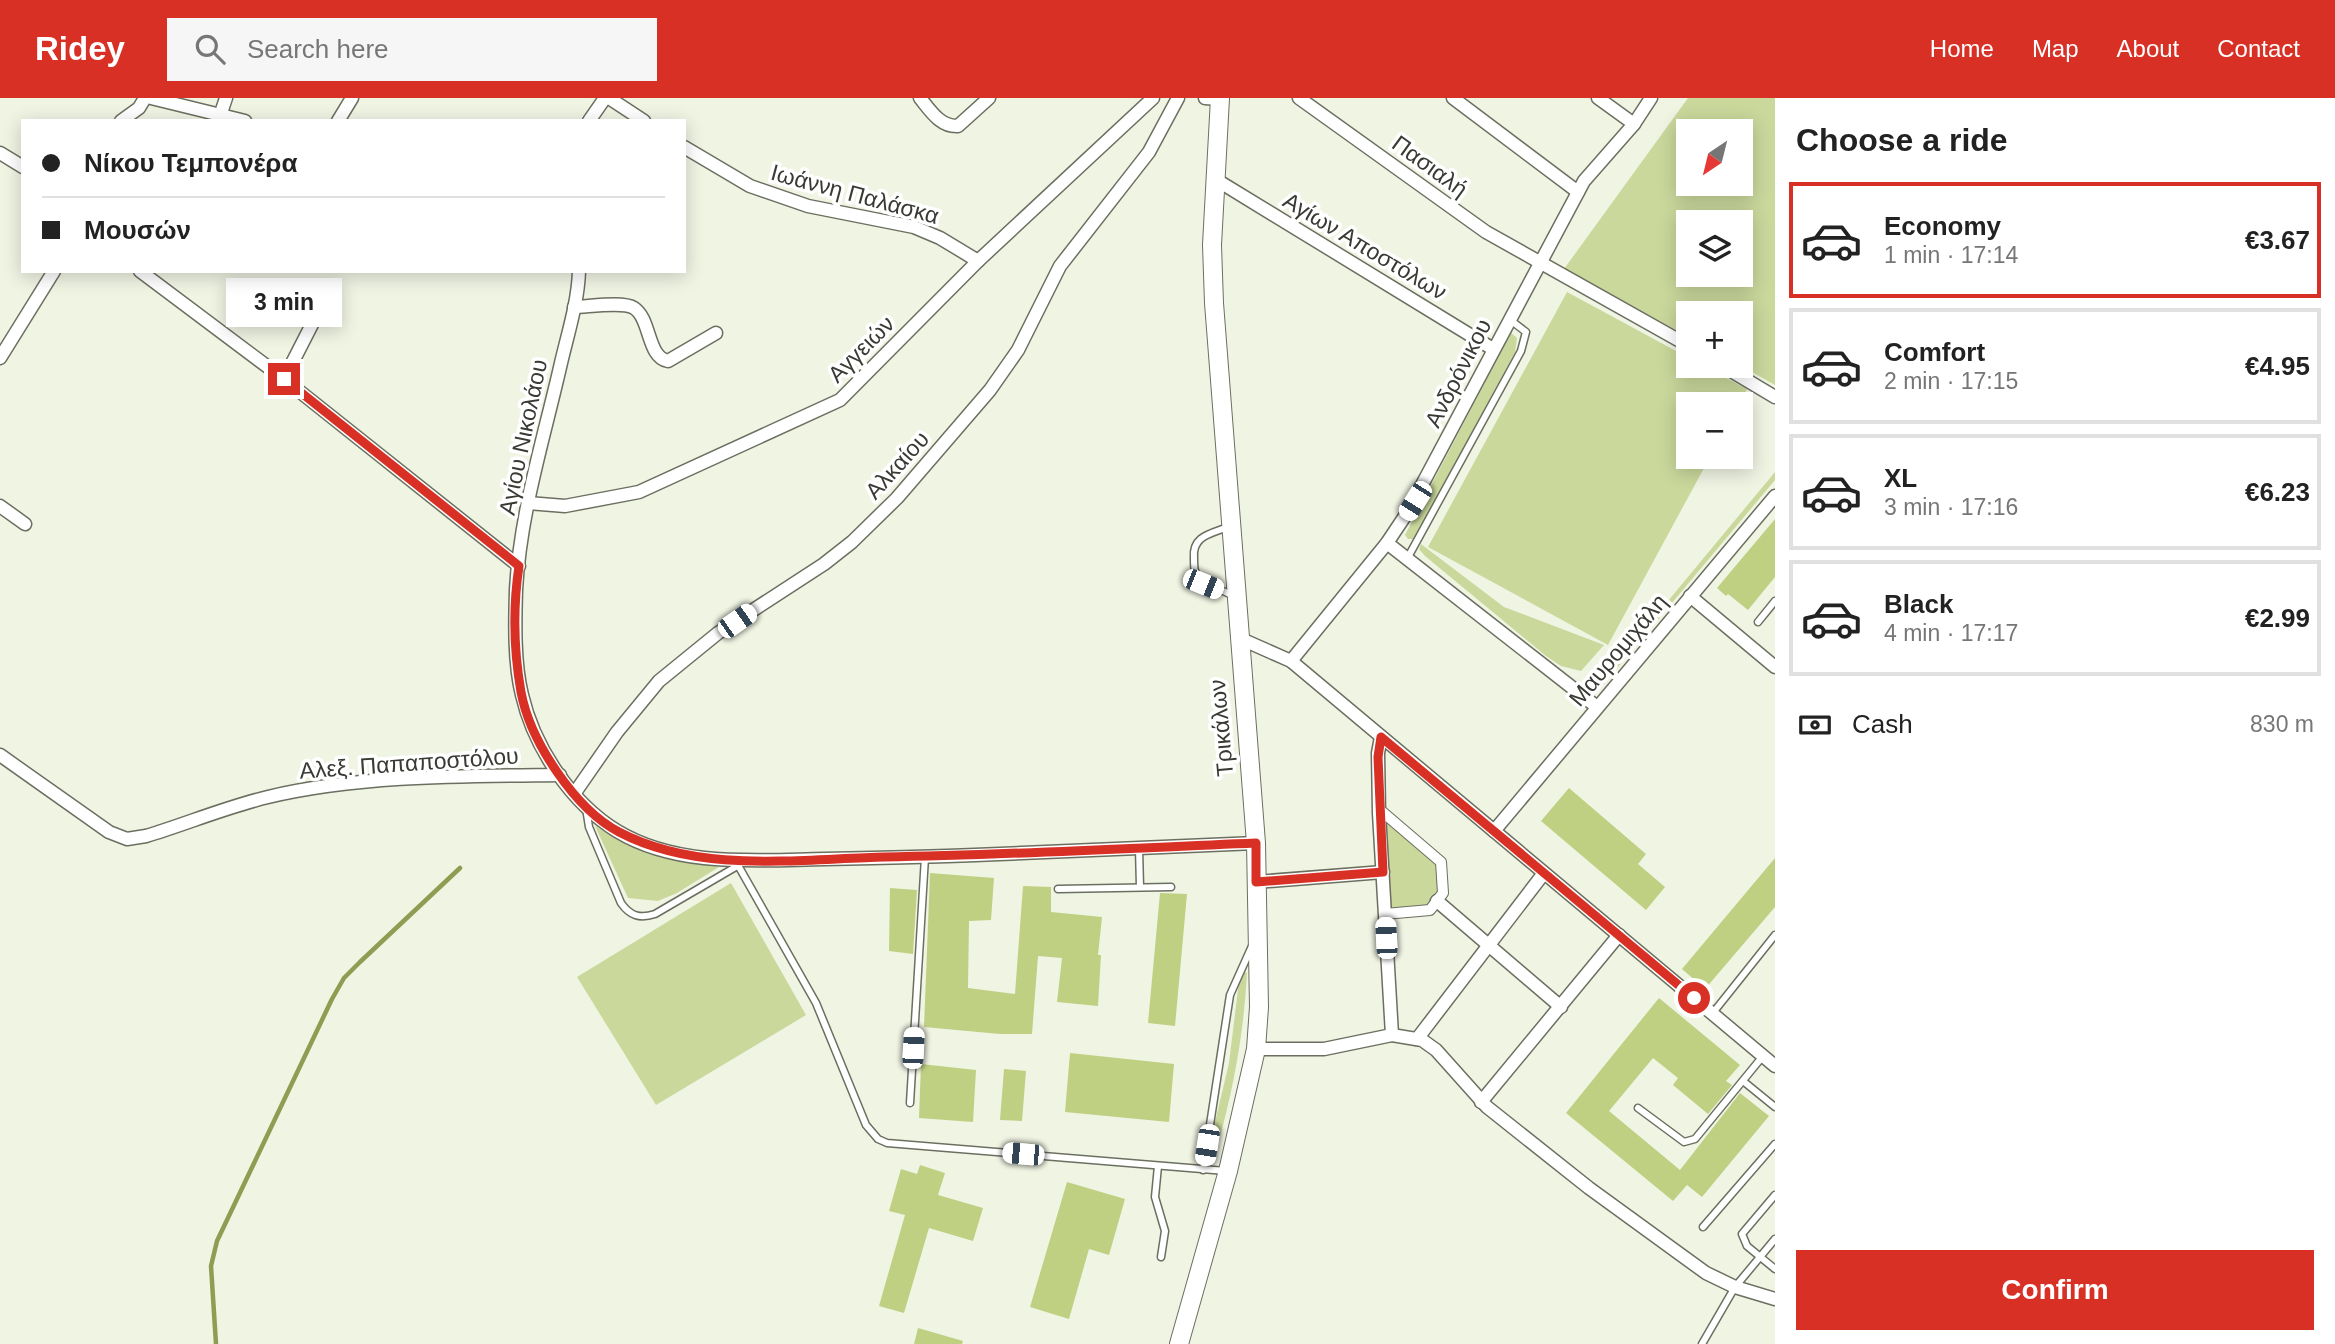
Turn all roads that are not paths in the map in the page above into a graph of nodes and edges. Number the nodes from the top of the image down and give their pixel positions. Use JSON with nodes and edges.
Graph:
{"nodes":[{"id":1,"x":145,"y":98,"type":"edge"},
{"id":2,"x":151,"y":98,"type":"edge"},
{"id":3,"x":226,"y":98,"type":"edge"},
{"id":4,"x":352,"y":98,"type":"edge"},
{"id":5,"x":607,"y":98,"type":"edge"},
{"id":6,"x":919,"y":98,"type":"edge"},
{"id":7,"x":989,"y":98,"type":"edge"},
{"id":8,"x":1153,"y":98,"type":"edge"},
{"id":9,"x":1178,"y":98,"type":"edge"},
{"id":10,"x":1205,"y":98,"type":"edge"},
{"id":11,"x":1220,"y":98,"type":"edge"},
{"id":12,"x":1299,"y":98,"type":"edge"},
{"id":13,"x":1453,"y":98,"type":"edge"},
{"id":14,"x":1598,"y":98,"type":"edge"},
{"id":15,"x":1651,"y":98,"type":"edge"},
{"id":16,"x":220,"y":116,"type":"junction"},
{"id":17,"x":124,"y":119,"type":"edge"},
{"id":18,"x":235,"y":119,"type":"edge"},
{"id":19,"x":339,"y":119,"type":"edge"},
{"id":20,"x":591,"y":119,"type":"edge"},
{"id":21,"x":641,"y":119,"type":"edge"},
{"id":22,"x":1634,"y":124,"type":"junction"},
{"id":23,"x":686,"y":148,"type":"edge"},
{"id":24,"x":0,"y":153,"type":"edge"},
{"id":25,"x":21,"y":166,"type":"edge"},
{"id":26,"x":1214,"y":179,"type":"junction"},
{"id":27,"x":1578,"y":192,"type":"junction"},
{"id":28,"x":978,"y":261,"type":"junction"},
{"id":29,"x":1539,"y":263,"type":"junction"},
{"id":30,"x":53,"y":273,"type":"edge"},
{"id":31,"x":143,"y":273,"type":"edge"},
{"id":32,"x":579,"y":273,"type":"edge"},
{"id":33,"x":328,"y":293,"type":"dead end"},
{"id":34,"x":574,"y":307,"type":"junction"},
{"id":35,"x":1509,"y":319,"type":"junction"},
{"id":36,"x":716,"y":333,"type":"dead end"},
{"id":37,"x":1676,"y":339,"type":"edge"},
{"id":38,"x":1493,"y":349,"type":"junction"},
{"id":39,"x":0,"y":358,"type":"edge"},
{"id":40,"x":1743,"y":378,"type":"edge"},
{"id":41,"x":284,"y":379,"type":"junction"},
{"id":42,"x":1775,"y":397,"type":"edge"},
{"id":43,"x":1775,"y":496,"type":"edge"},
{"id":44,"x":528,"y":503,"type":"junction"},
{"id":45,"x":0,"y":506,"type":"edge"},
{"id":46,"x":25,"y":524,"type":"dead end"},
{"id":47,"x":1232,"y":525,"type":"junction"},
{"id":48,"x":1387,"y":543,"type":"junction"},
{"id":49,"x":1408,"y":559,"type":"junction"},
{"id":50,"x":519,"y":566,"type":"junction"},
{"id":51,"x":1690,"y":596,"type":"junction"},
{"id":52,"x":1236,"y":597,"type":"junction"},
{"id":53,"x":1775,"y":601,"type":"edge"},
{"id":54,"x":1758,"y":622,"type":"dead end"},
{"id":55,"x":1239,"y":638,"type":"junction"},
{"id":56,"x":1291,"y":662,"type":"junction"},
{"id":57,"x":1775,"y":667,"type":"edge"},
{"id":58,"x":1597,"y":708,"type":"junction"},
{"id":59,"x":1381,"y":737,"type":"junction"},
{"id":60,"x":0,"y":755,"type":"edge"},
{"id":61,"x":560,"y":775,"type":"junction"},
{"id":62,"x":574,"y":794,"type":"junction"},
{"id":63,"x":586,"y":806,"type":"junction"},
{"id":64,"x":1379,"y":809,"type":"junction"},
{"id":65,"x":1494,"y":831,"type":"junction"},
{"id":66,"x":1256,"y":843,"type":"junction"},
{"id":67,"x":1139,"y":848,"type":"junction"},
{"id":68,"x":925,"y":857,"type":"junction"},
{"id":69,"x":739,"y":864,"type":"junction"},
{"id":70,"x":1383,"y":872,"type":"junction"},
{"id":71,"x":1544,"y":873,"type":"junction"},
{"id":72,"x":1256,"y":882,"type":"junction"},
{"id":73,"x":1140,"y":887,"type":"junction"},
{"id":74,"x":1171,"y":887,"type":"dead end"},
{"id":75,"x":1058,"y":889,"type":"dead end"},
{"id":76,"x":1437,"y":901,"type":"junction"},
{"id":77,"x":1385,"y":914,"type":"junction"},
{"id":78,"x":1258,"y":935,"type":"junction"},
{"id":79,"x":1619,"y":935,"type":"junction"},
{"id":80,"x":1775,"y":935,"type":"edge"},
{"id":81,"x":1487,"y":946,"type":"junction"},
{"id":82,"x":1561,"y":1007,"type":"junction"},
{"id":83,"x":1712,"y":1014,"type":"junction"},
{"id":84,"x":1392,"y":1035,"type":"junction"},
{"id":85,"x":1417,"y":1038,"type":"junction"},
{"id":86,"x":1256,"y":1049,"type":"junction"},
{"id":87,"x":1763,"y":1056,"type":"junction"},
{"id":88,"x":1775,"y":1066,"type":"edge"},
{"id":89,"x":1742,"y":1081,"type":"junction"},
{"id":90,"x":1481,"y":1102,"type":"junction"},
{"id":91,"x":910,"y":1103,"type":"dead end"},
{"id":92,"x":1775,"y":1107,"type":"edge"},
{"id":93,"x":1638,"y":1108,"type":"dead end"},
{"id":94,"x":1775,"y":1144,"type":"edge"},
{"id":95,"x":1158,"y":1166,"type":"junction"},
{"id":96,"x":1203,"y":1170,"type":"junction"},
{"id":97,"x":1228,"y":1171,"type":"junction"},
{"id":98,"x":1775,"y":1195,"type":"edge"},
{"id":99,"x":1703,"y":1227,"type":"dead end"},
{"id":100,"x":1775,"y":1240,"type":"edge"},
{"id":101,"x":1759,"y":1256,"type":"junction"},
{"id":102,"x":1161,"y":1257,"type":"dead end"},
{"id":103,"x":1775,"y":1269,"type":"edge"},
{"id":104,"x":1735,"y":1287,"type":"junction"},
{"id":105,"x":1775,"y":1299,"type":"edge"},
{"id":106,"x":1179,"y":1344,"type":"edge"},
{"id":107,"x":1702,"y":1344,"type":"edge"}],
"edges":[{"from":1,"to":17,"type":"street"},
{"from":2,"to":16,"type":"street"},
{"from":3,"to":16,"type":"street"},
{"from":4,"to":19,"type":"street"},
{"from":5,"to":20,"type":"street"},
{"from":5,"to":21,"type":"street"},
{"from":6,"to":7,"type":"street"},
{"from":8,"to":28,"type":"street","name":"Αγγειών"},
{"from":9,"to":62,"type":"street","name":"Αλκαίου"},
{"from":10,"to":11,"type":"street"},
{"from":11,"to":26,"type":"main road","name":"Τρικάλων"},
{"from":12,"to":29,"type":"street","name":"Πασιαλή"},
{"from":13,"to":27,"type":"street"},
{"from":14,"to":22,"type":"street"},
{"from":15,"to":22,"type":"street","name":"Ανδρόνικου"},
{"from":16,"to":18,"type":"street"},
{"from":22,"to":27,"type":"street","name":"Ανδρόνικου"},
{"from":23,"to":28,"type":"street","name":"Ιωάννη Παλάσκα"},
{"from":24,"to":25,"type":"street"},
{"from":26,"to":38,"type":"street","name":"Αγίων Αποστόλων"},
{"from":26,"to":47,"type":"main road","name":"Τρικάλων"},
{"from":27,"to":29,"type":"street","name":"Ανδρόνικου"},
{"from":28,"to":44,"type":"street","name":"Αγγειών"},
{"from":29,"to":35,"type":"street","name":"Ανδρόνικου"},
{"from":29,"to":37,"type":"street","name":"Πασιαλή"},
{"from":30,"to":39,"type":"street"},
{"from":31,"to":41,"type":"street"},
{"from":32,"to":34,"type":"street","name":"Αγίου Νικολάου"},
{"from":33,"to":41,"type":"street"},
{"from":34,"to":36,"type":"street"},
{"from":34,"to":44,"type":"street","name":"Αγίου Νικολάου"},
{"from":35,"to":38,"type":"street","name":"Ανδρόνικου"},
{"from":35,"to":49,"type":"lane"},
{"from":38,"to":48,"type":"street","name":"Ανδρόνικου"},
{"from":40,"to":42,"type":"street"},
{"from":41,"to":50,"type":"street"},
{"from":43,"to":51,"type":"street","name":"Μαυρομιχάλη"},
{"from":44,"to":50,"type":"street","name":"Αγίου Νικολάου"},
{"from":45,"to":46,"type":"street"},
{"from":47,"to":52,"type":"main road","name":"Τρικάλων"},
{"from":47,"to":52,"type":"lane"},
{"from":48,"to":49,"type":"street"},
{"from":48,"to":56,"type":"street","name":"Ανδρόνικου"},
{"from":49,"to":58,"type":"street"},
{"from":50,"to":61,"type":"street","name":"Αγίου Νικολάου"},
{"from":51,"to":57,"type":"street"},
{"from":51,"to":58,"type":"street","name":"Μαυρομιχάλη"},
{"from":52,"to":55,"type":"main road","name":"Τρικάλων"},
{"from":53,"to":54,"type":"lane"},
{"from":55,"to":56,"type":"street"},
{"from":55,"to":66,"type":"main road","name":"Τρικάλων"},
{"from":56,"to":59,"type":"street"},
{"from":58,"to":65,"type":"street","name":"Μαυρομιχάλη"},
{"from":59,"to":64,"type":"street"},
{"from":59,"to":65,"type":"street"},
{"from":60,"to":61,"type":"street","name":"Αλεξ. Παπαποστόλου"},
{"from":61,"to":62,"type":"street","name":"Αγίου Νικολάου"},
{"from":62,"to":63,"type":"street","name":"Αγίου Νικολάου"},
{"from":63,"to":69,"type":"street","name":"Αγίου Νικολάου"},
{"from":63,"to":69,"type":"lane"},
{"from":64,"to":70,"type":"street"},
{"from":64,"to":76,"type":"street"},
{"from":65,"to":71,"type":"street"},
{"from":66,"to":67,"type":"street","name":"Αγίου Νικολάου"},
{"from":66,"to":72,"type":"main road","name":"Τρικάλων"},
{"from":67,"to":68,"type":"street","name":"Αγίου Νικολάου"},
{"from":67,"to":73,"type":"lane"},
{"from":68,"to":69,"type":"street","name":"Αγίου Νικολάου"},
{"from":68,"to":91,"type":"lane"},
{"from":69,"to":95,"type":"lane"},
{"from":70,"to":72,"type":"street"},
{"from":70,"to":77,"type":"street"},
{"from":71,"to":79,"type":"street"},
{"from":71,"to":81,"type":"street"},
{"from":72,"to":78,"type":"main road","name":"Τρικάλων"},
{"from":73,"to":74,"type":"lane"},
{"from":73,"to":75,"type":"lane"},
{"from":76,"to":77,"type":"street"},
{"from":76,"to":81,"type":"street"},
{"from":77,"to":84,"type":"street"},
{"from":78,"to":86,"type":"main road","name":"Τρικάλων"},
{"from":78,"to":96,"type":"lane"},
{"from":79,"to":82,"type":"street"},
{"from":79,"to":83,"type":"street"},
{"from":80,"to":83,"type":"lane"},
{"from":81,"to":82,"type":"street"},
{"from":81,"to":85,"type":"street"},
{"from":82,"to":90,"type":"street"},
{"from":83,"to":87,"type":"street"},
{"from":84,"to":85,"type":"street"},
{"from":84,"to":86,"type":"street"},
{"from":85,"to":90,"type":"street"},
{"from":86,"to":97,"type":"main road","name":"Τρικάλων"},
{"from":87,"to":88,"type":"street"},
{"from":87,"to":89,"type":"lane"},
{"from":89,"to":92,"type":"lane"},
{"from":89,"to":93,"type":"lane"},
{"from":90,"to":104,"type":"street"},
{"from":94,"to":99,"type":"lane"},
{"from":95,"to":96,"type":"lane"},
{"from":95,"to":102,"type":"lane"},
{"from":96,"to":97,"type":"lane"},
{"from":97,"to":106,"type":"main road","name":"Τρικάλων"},
{"from":98,"to":101,"type":"lane"},
{"from":100,"to":101,"type":"lane"},
{"from":101,"to":103,"type":"lane"},
{"from":101,"to":104,"type":"lane"},
{"from":104,"to":105,"type":"street"},
{"from":104,"to":107,"type":"lane"}]}
